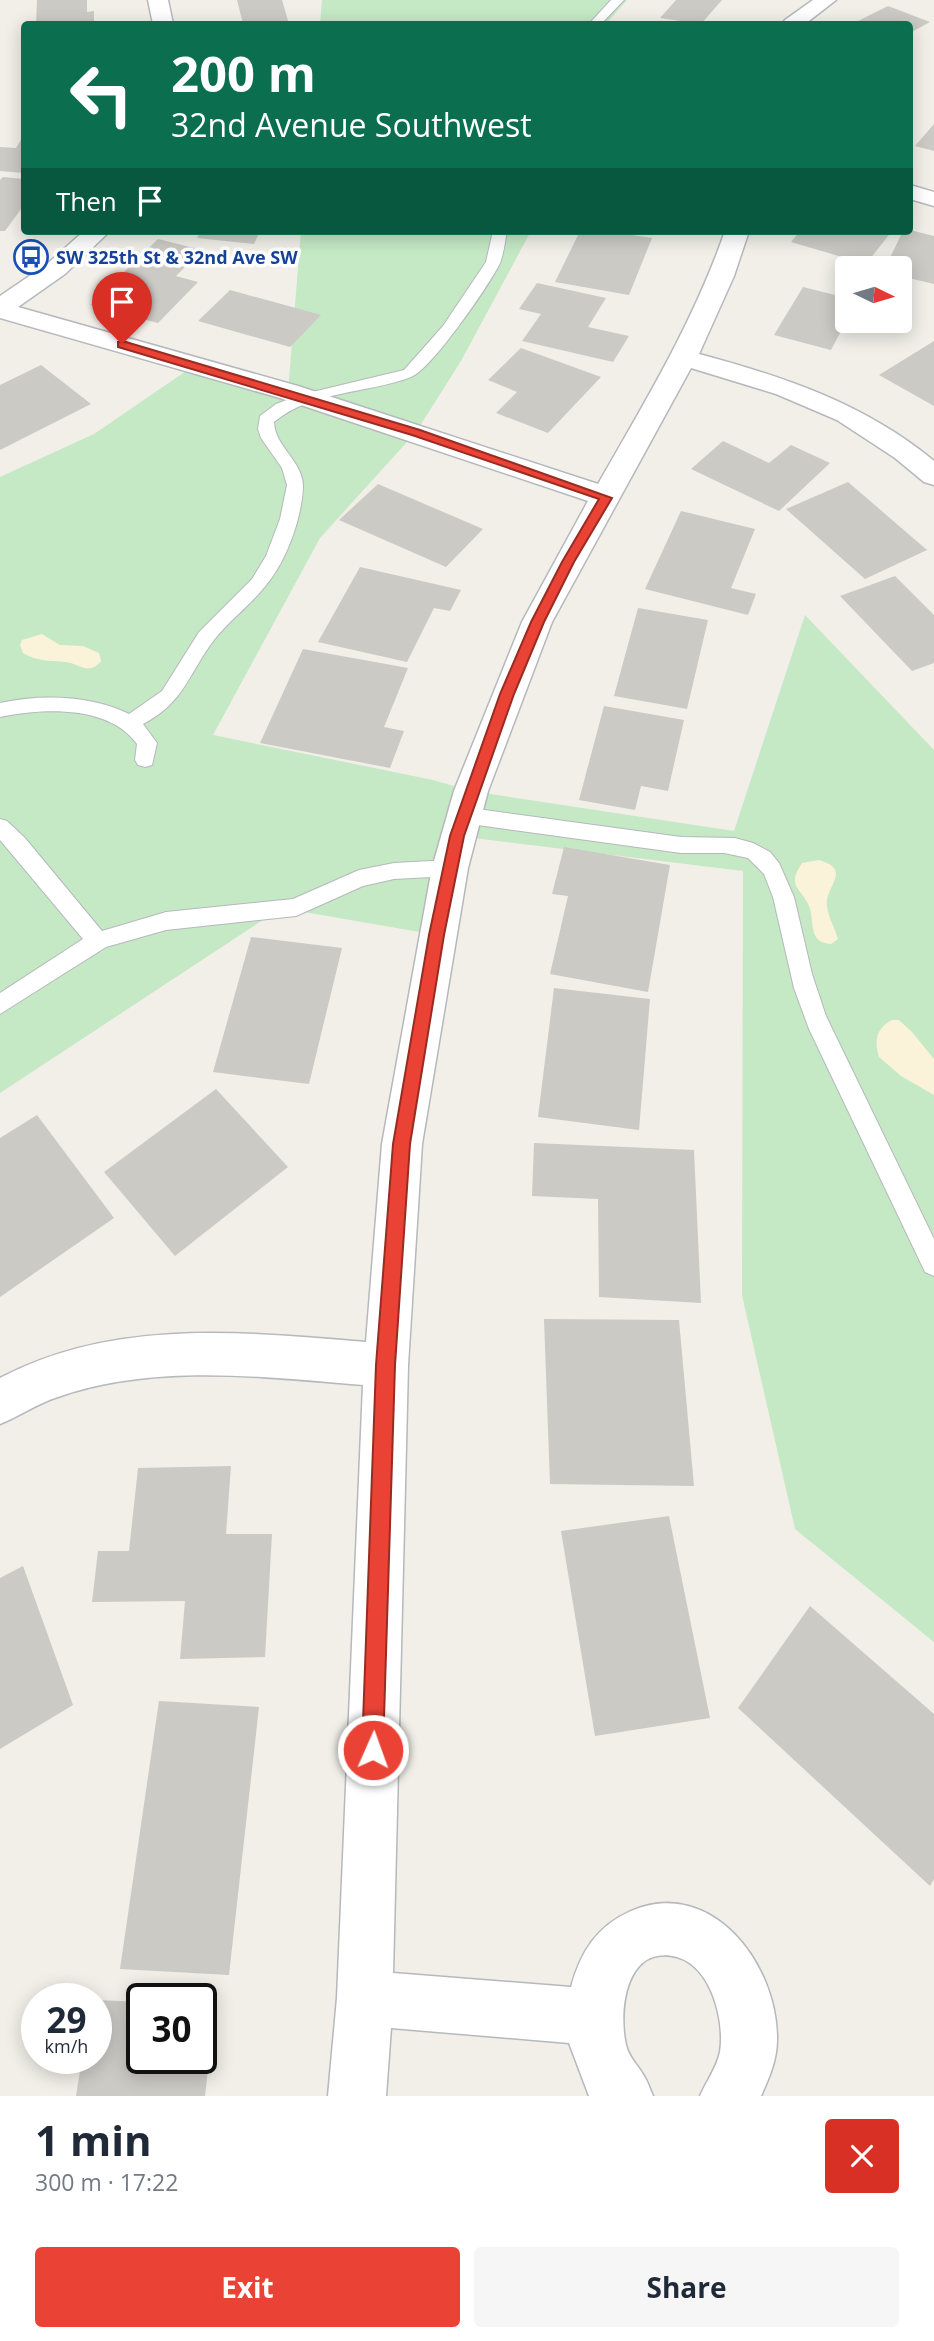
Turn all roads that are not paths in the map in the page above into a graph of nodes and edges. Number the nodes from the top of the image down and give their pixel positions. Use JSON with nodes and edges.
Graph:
{"nodes":[{"id":1,"x":158,"y":0,"type":"edge"},
{"id":2,"x":618,"y":0,"type":"edge"},
{"id":3,"x":826,"y":0,"type":"edge"},
{"id":4,"x":162,"y":21,"type":"edge"},
{"id":5,"x":598,"y":21,"type":"edge"},
{"id":6,"x":796,"y":21,"type":"edge"},
{"id":7,"x":913,"y":193,"type":"edge"},
{"id":8,"x":934,"y":199,"type":"edge"},
{"id":9,"x":94,"y":235,"type":"edge"},
{"id":10,"x":499,"y":235,"type":"edge"},
{"id":11,"x":736,"y":235,"type":"edge"},
{"id":12,"x":0,"y":309,"type":"edge"},
{"id":13,"x":684,"y":358,"type":"junction"},
{"id":14,"x":306,"y":398,"type":"junction"},
{"id":15,"x":934,"y":476,"type":"edge"},
{"id":16,"x":606,"y":498,"type":"junction"},
{"id":17,"x":0,"y":710,"type":"edge"},
{"id":18,"x":130,"y":722,"type":"junction"},
{"id":19,"x":145,"y":760,"type":"dead end"},
{"id":20,"x":463,"y":815,"type":"junction"},
{"id":21,"x":0,"y":827,"type":"edge"},
{"id":22,"x":450,"y":868,"type":"junction"},
{"id":23,"x":98,"y":941,"type":"junction"},
{"id":24,"x":0,"y":1005,"type":"edge"},
{"id":25,"x":934,"y":1264,"type":"edge"},
{"id":26,"x":386,"y":1365,"type":"junction"},
{"id":27,"x":0,"y":1402,"type":"edge"},
{"id":28,"x":365,"y":1998,"type":"junction"},
{"id":29,"x":594,"y":2017,"type":"junction"},
{"id":30,"x":357,"y":2096,"type":"edge"},
{"id":31,"x":624,"y":2096,"type":"edge"},
{"id":32,"x":729,"y":2096,"type":"edge"}],
"edges":[{"from":1,"to":4,"type":"street"},
{"from":2,"to":5,"type":"lane"},
{"from":3,"to":6,"type":"street"},
{"from":7,"to":8,"type":"street"},
{"from":9,"to":12,"type":"street"},
{"from":10,"to":14,"type":"lane"},
{"from":11,"to":13,"type":"street"},
{"from":12,"to":14,"type":"street"},
{"from":13,"to":15,"type":"street"},
{"from":13,"to":16,"type":"street"},
{"from":14,"to":16,"type":"street"},
{"from":14,"to":18,"type":"lane"},
{"from":16,"to":20,"type":"street"},
{"from":17,"to":18,"type":"lane"},
{"from":18,"to":19,"type":"lane"},
{"from":20,"to":22,"type":"street"},
{"from":20,"to":25,"type":"lane"},
{"from":21,"to":23,"type":"lane"},
{"from":22,"to":23,"type":"lane"},
{"from":22,"to":26,"type":"street"},
{"from":23,"to":24,"type":"lane"},
{"from":26,"to":27,"type":"street"},
{"from":26,"to":28,"type":"street"},
{"from":28,"to":29,"type":"street"},
{"from":28,"to":30,"type":"street"},
{"from":29,"to":31,"type":"street"},
{"from":29,"to":32,"type":"street"}]}
